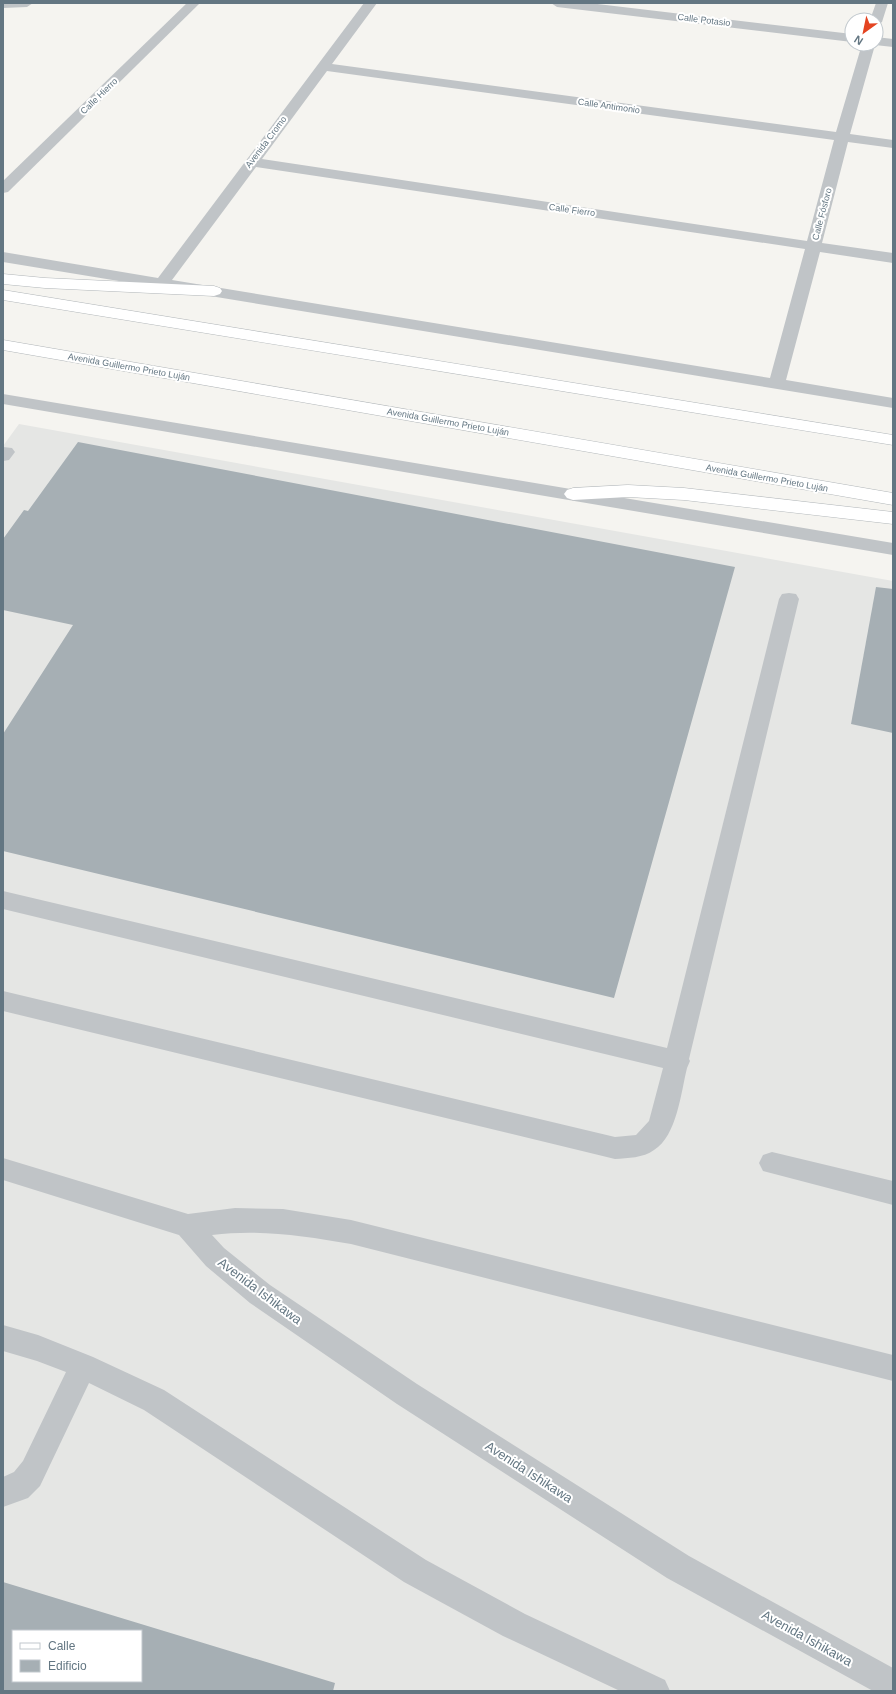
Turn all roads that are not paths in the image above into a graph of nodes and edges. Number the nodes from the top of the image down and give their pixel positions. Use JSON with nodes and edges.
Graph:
{"nodes":[{"id":1,"x":27,"y":3,"type":"edge"},
{"id":2,"x":194,"y":3,"type":"edge"},
{"id":3,"x":371,"y":3,"type":"edge"},
{"id":4,"x":557,"y":3,"type":"edge"},
{"id":5,"x":3,"y":4,"type":"edge"},
{"id":6,"x":844,"y":37,"type":"edge"},
{"id":7,"x":867,"y":52,"type":"edge"},
{"id":8,"x":324,"y":67,"type":"junction"},
{"id":9,"x":842,"y":137,"type":"junction"},
{"id":10,"x":893,"y":144,"type":"edge"},
{"id":11,"x":251,"y":162,"type":"junction"},
{"id":12,"x":3,"y":189,"type":"edge"},
{"id":13,"x":813,"y":246,"type":"junction"},
{"id":14,"x":3,"y":257,"type":"edge"},
{"id":15,"x":893,"y":258,"type":"edge"},
{"id":16,"x":3,"y":279,"type":"edge"},
{"id":17,"x":163,"y":282,"type":"junction"},
{"id":18,"x":214,"y":291,"type":"junction"},
{"id":19,"x":3,"y":295,"type":"edge"},
{"id":20,"x":3,"y":345,"type":"edge"},
{"id":21,"x":777,"y":384,"type":"junction"},
{"id":22,"x":3,"y":399,"type":"edge"},
{"id":23,"x":893,"y":403,"type":"edge"},
{"id":24,"x":893,"y":440,"type":"edge"},
{"id":25,"x":573,"y":494,"type":"junction"},
{"id":26,"x":893,"y":499,"type":"edge"},
{"id":27,"x":893,"y":518,"type":"edge"},
{"id":28,"x":893,"y":549,"type":"edge"},
{"id":29,"x":789,"y":599,"type":"dead end"},
{"id":30,"x":3,"y":900,"type":"edge"},
{"id":31,"x":3,"y":1001,"type":"edge"},
{"id":32,"x":678,"y":1060,"type":"junction"},
{"id":33,"x":772,"y":1163,"type":"dead end"},
{"id":34,"x":3,"y":1169,"type":"edge"},
{"id":35,"x":893,"y":1193,"type":"edge"},
{"id":36,"x":188,"y":1226,"type":"junction"},
{"id":37,"x":3,"y":1338,"type":"edge"},
{"id":38,"x":83,"y":1366,"type":"junction"},
{"id":39,"x":893,"y":1368,"type":"edge"},
{"id":40,"x":3,"y":1492,"type":"edge"},
{"id":41,"x":893,"y":1685,"type":"edge"},
{"id":42,"x":654,"y":1691,"type":"edge"}],
"edges":[{"from":1,"to":5,"type":"street"},
{"from":2,"to":12,"type":"street","name":"Calle Hierro"},
{"from":3,"to":8,"type":"street","name":"Avenida Cromo"},
{"from":4,"to":6,"type":"street","name":"Calle Potasio"},
{"from":7,"to":9,"type":"street","name":"Calle Fósforo"},
{"from":8,"to":9,"type":"street","name":"Calle Antimonio"},
{"from":8,"to":11,"type":"street","name":"Avenida Cromo"},
{"from":9,"to":10,"type":"street","name":"Calle Antimonio"},
{"from":9,"to":13,"type":"street","name":"Calle Fósforo"},
{"from":11,"to":13,"type":"street","name":"Calle Fierro"},
{"from":11,"to":17,"type":"street","name":"Avenida Cromo"},
{"from":13,"to":15,"type":"street","name":"Calle Fierro"},
{"from":13,"to":21,"type":"street","name":"Calle Fósforo"},
{"from":14,"to":17,"type":"street"},
{"from":16,"to":18,"type":"main road"},
{"from":17,"to":18,"type":"street"},
{"from":18,"to":21,"type":"street"},
{"from":19,"to":24,"type":"main road"},
{"from":20,"to":26,"type":"main road","name":"Avenida Guillermo Prieto Luján"},
{"from":21,"to":23,"type":"street"},
{"from":22,"to":25,"type":"street"},
{"from":25,"to":27,"type":"main road"},
{"from":25,"to":28,"type":"street"},
{"from":29,"to":32,"type":"street"},
{"from":30,"to":32,"type":"street"},
{"from":31,"to":32,"type":"street"},
{"from":33,"to":35,"type":"street"},
{"from":34,"to":36,"type":"street"},
{"from":36,"to":39,"type":"street"},
{"from":36,"to":41,"type":"street","name":"Avenida Ishikawa"},
{"from":37,"to":38,"type":"street"},
{"from":38,"to":40,"type":"street"},
{"from":38,"to":42,"type":"street"}]}
